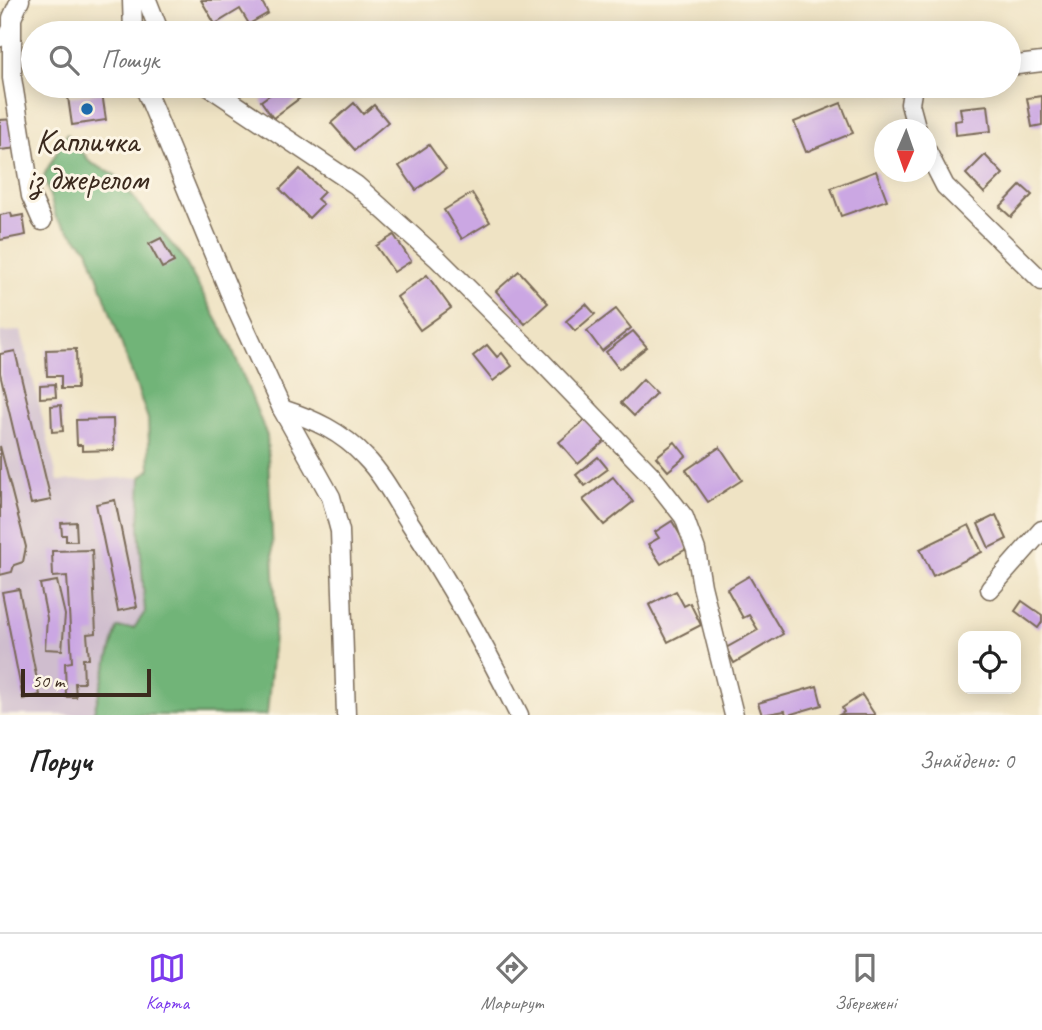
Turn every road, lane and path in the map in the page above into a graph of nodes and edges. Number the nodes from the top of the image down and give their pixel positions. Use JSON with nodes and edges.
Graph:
{"nodes":[{"id":1,"x":20,"y":0,"type":"edge"},
{"id":2,"x":132,"y":0,"type":"edge"},
{"id":3,"x":147,"y":0,"type":"edge"},
{"id":4,"x":12,"y":18,"type":"junction"},
{"id":5,"x":133,"y":21,"type":"edge"},
{"id":6,"x":155,"y":21,"type":"edge"},
{"id":7,"x":0,"y":42,"type":"edge"},
{"id":8,"x":5,"y":56,"type":"edge"},
{"id":9,"x":1042,"y":62,"type":"edge"},
{"id":10,"x":1021,"y":65,"type":"edge"},
{"id":11,"x":149,"y":98,"type":"edge"},
{"id":12,"x":226,"y":98,"type":"edge"},
{"id":13,"x":911,"y":98,"type":"edge"},
{"id":14,"x":914,"y":119,"type":"edge"},
{"id":15,"x":937,"y":170,"type":"edge"},
{"id":16,"x":41,"y":221,"type":"dead end"},
{"id":17,"x":1042,"y":281,"type":"edge"},
{"id":18,"x":282,"y":409,"type":"junction"},
{"id":19,"x":1042,"y":530,"type":"edge"},
{"id":20,"x":990,"y":589,"type":"dead end"},
{"id":21,"x":347,"y":685,"type":"junction"},
{"id":22,"x":346,"y":715,"type":"edge"},
{"id":23,"x":354,"y":715,"type":"edge"},
{"id":24,"x":519,"y":715,"type":"edge"},
{"id":25,"x":734,"y":715,"type":"edge"}],
"edges":[{"from":1,"to":4,"type":"street"},
{"from":2,"to":5,"type":"street"},
{"from":3,"to":6,"type":"street"},
{"from":4,"to":7,"type":"lane"},
{"from":4,"to":8,"type":"street"},
{"from":8,"to":16,"type":"street"},
{"from":9,"to":10,"type":"street"},
{"from":11,"to":18,"type":"street"},
{"from":12,"to":25,"type":"street"},
{"from":13,"to":14,"type":"street"},
{"from":15,"to":17,"type":"street"},
{"from":18,"to":21,"type":"street"},
{"from":18,"to":24,"type":"street"},
{"from":19,"to":20,"type":"street"},
{"from":21,"to":22,"type":"street"},
{"from":21,"to":23,"type":"lane"}]}
